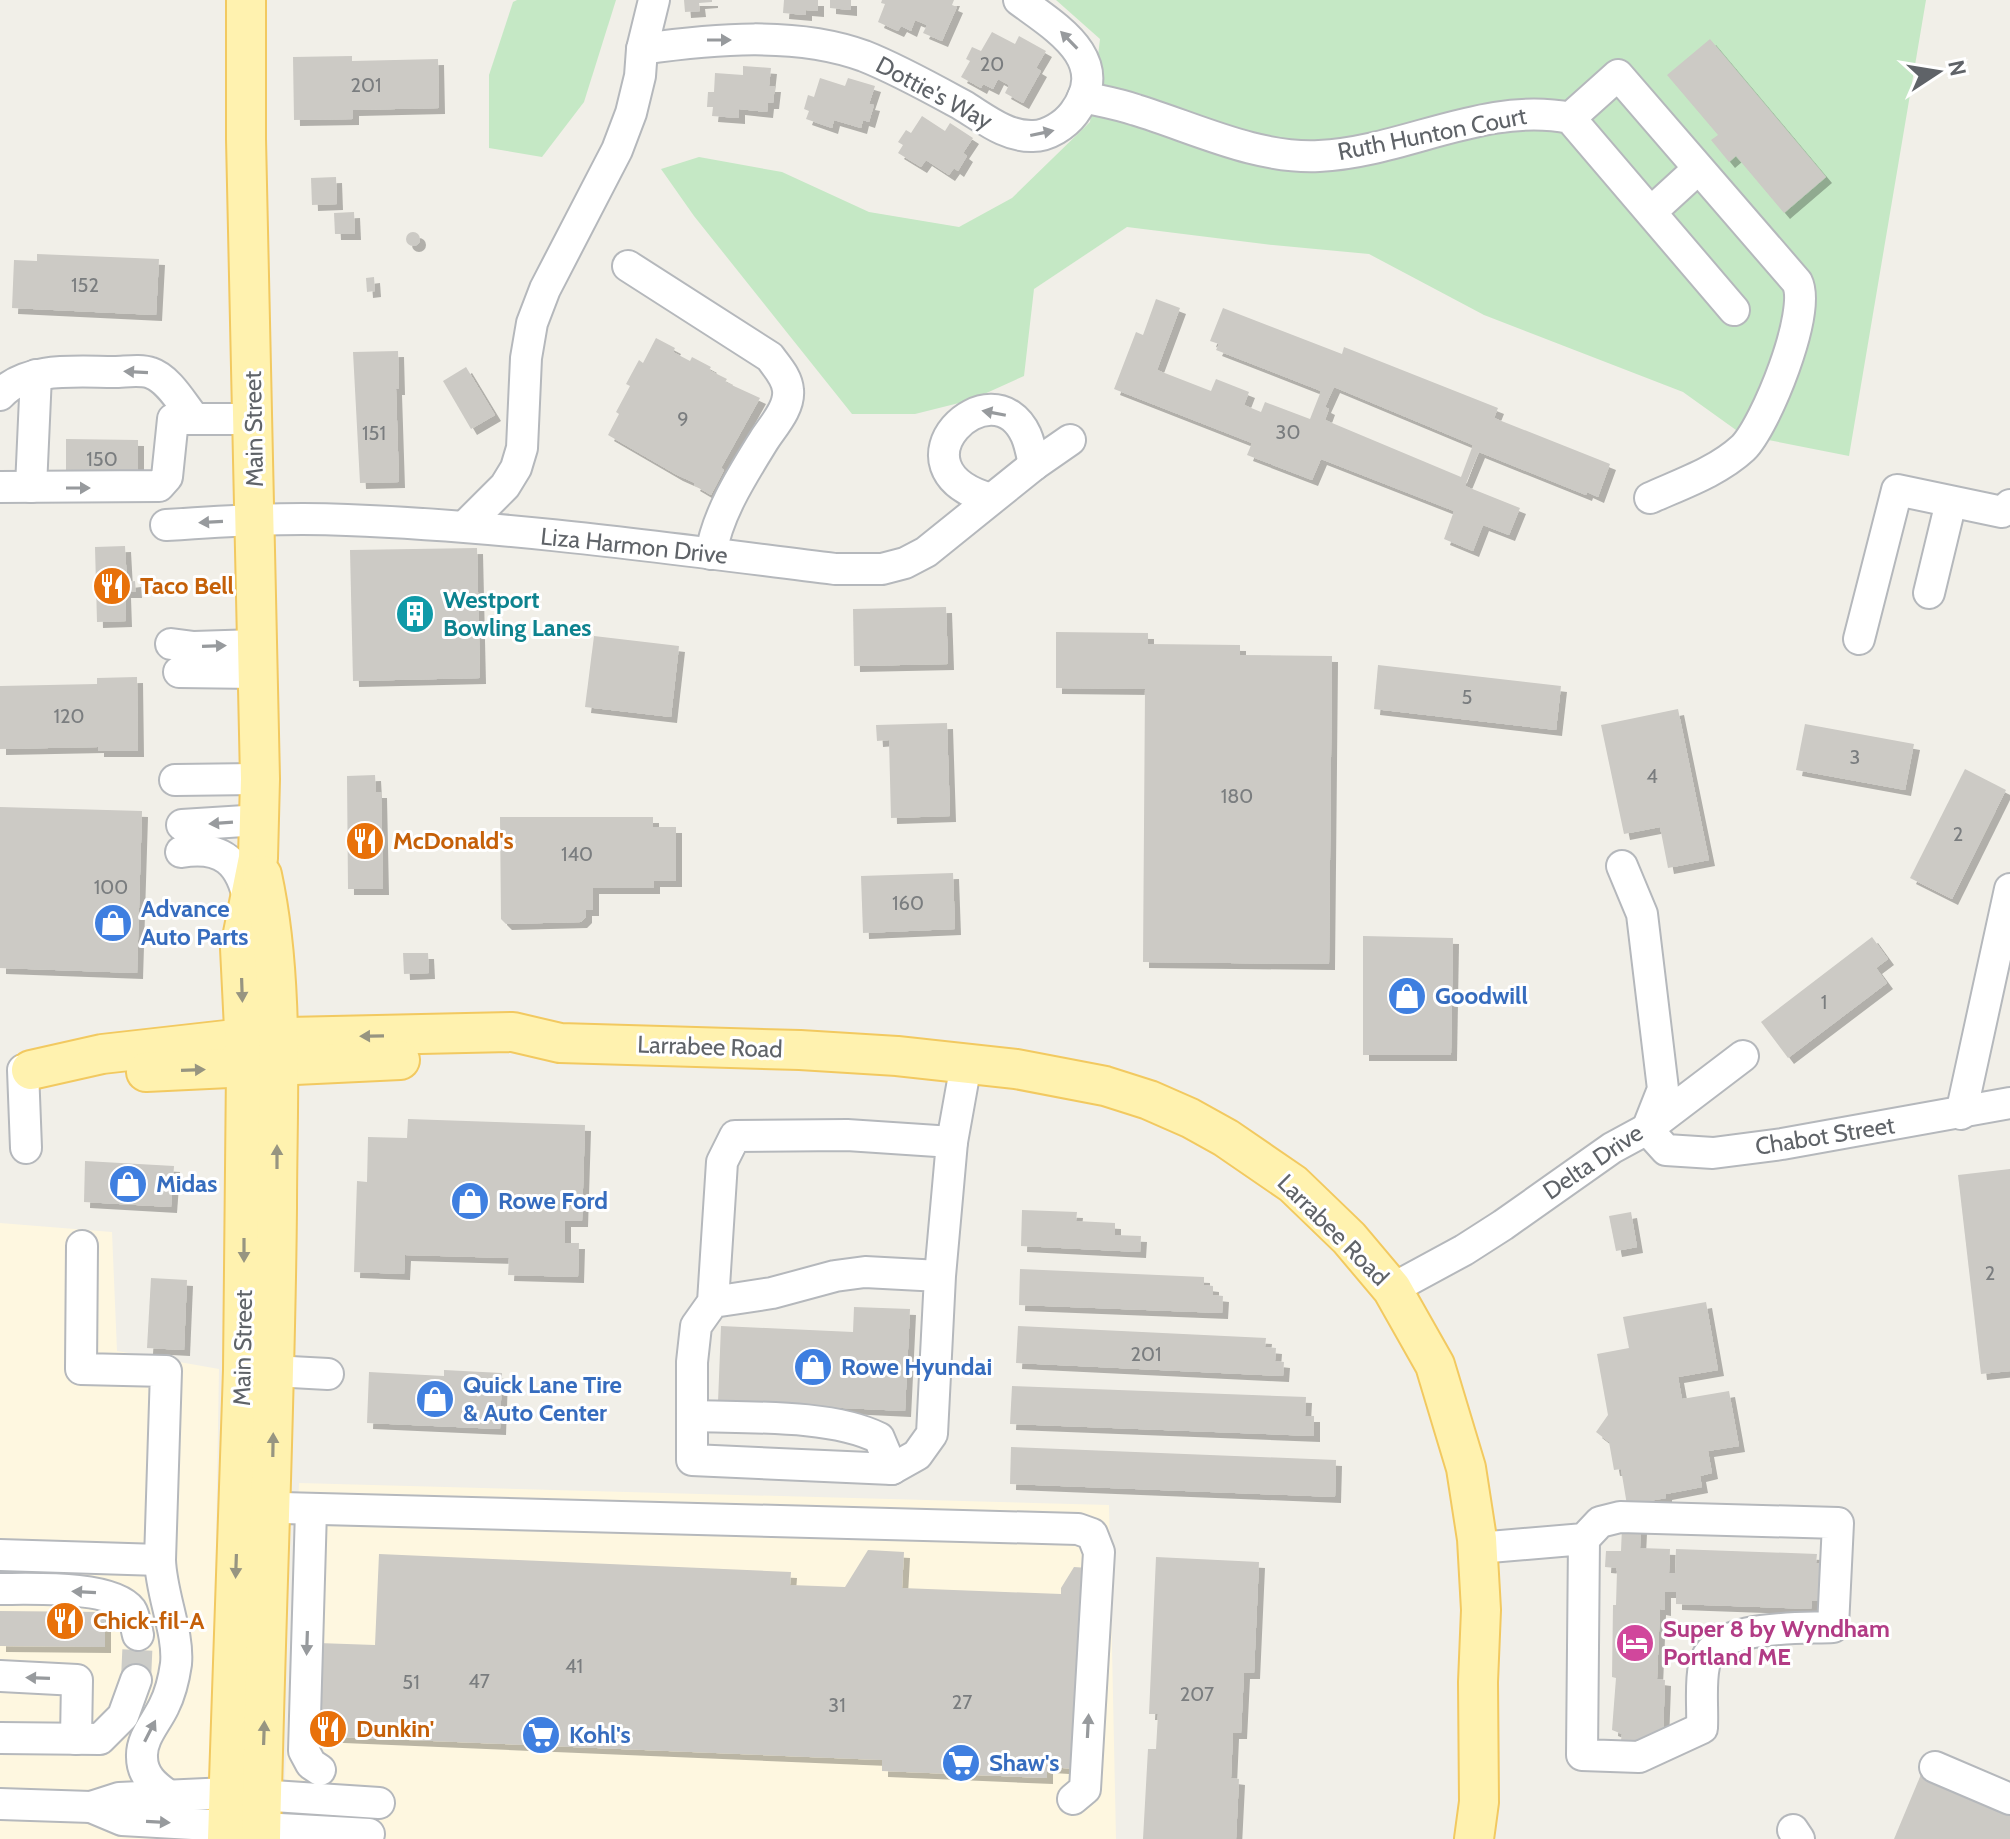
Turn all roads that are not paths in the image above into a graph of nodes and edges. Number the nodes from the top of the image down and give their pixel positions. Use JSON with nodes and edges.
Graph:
{"nodes":[{"id":1,"x":246,"y":0,"type":"edge"},
{"id":2,"x":654,"y":0,"type":"edge"},
{"id":3,"x":1019,"y":0,"type":"edge"},
{"id":4,"x":642,"y":49,"type":"junction"},
{"id":5,"x":1083,"y":97,"type":"junction"},
{"id":6,"x":1570,"y":118,"type":"junction"},
{"id":7,"x":1698,"y":169,"type":"junction"},
{"id":8,"x":1651,"y":212,"type":"junction"},
{"id":9,"x":628,"y":266,"type":"dead end"},
{"id":10,"x":1734,"y":310,"type":"dead end"},
{"id":11,"x":36,"y":375,"type":"junction"},
{"id":12,"x":0,"y":395,"type":"edge"},
{"id":13,"x":184,"y":418,"type":"junction"},
{"id":14,"x":253,"y":419,"type":"junction"},
{"id":15,"x":1070,"y":440,"type":"dead end"},
{"id":16,"x":1034,"y":465,"type":"junction"},
{"id":17,"x":0,"y":487,"type":"edge"},
{"id":18,"x":31,"y":487,"type":"junction"},
{"id":19,"x":1650,"y":498,"type":"dead end"},
{"id":20,"x":991,"y":499,"type":"junction"},
{"id":21,"x":1951,"y":502,"type":"junction"},
{"id":22,"x":2010,"y":505,"type":"edge"},
{"id":23,"x":255,"y":520,"type":"junction"},
{"id":24,"x":166,"y":525,"type":"dead end"},
{"id":25,"x":465,"y":526,"type":"junction"},
{"id":26,"x":711,"y":554,"type":"junction"},
{"id":27,"x":1929,"y":593,"type":"dead end"},
{"id":28,"x":1859,"y":639,"type":"dead end"},
{"id":29,"x":175,"y":658,"type":"dead end"},
{"id":30,"x":258,"y":659,"type":"junction"},
{"id":31,"x":260,"y":779,"type":"junction"},
{"id":32,"x":175,"y":780,"type":"dead end"},
{"id":33,"x":259,"y":820,"type":"junction"},
{"id":34,"x":258,"y":858,"type":"junction"},
{"id":35,"x":1622,"y":866,"type":"dead end"},
{"id":36,"x":2010,"y":889,"type":"edge"},
{"id":37,"x":249,"y":902,"type":"junction"},
{"id":38,"x":2002,"y":963,"type":"edge"},
{"id":39,"x":261,"y":1053,"type":"junction"},
{"id":40,"x":1743,"y":1056,"type":"dead end"},
{"id":41,"x":966,"y":1064,"type":"junction"},
{"id":42,"x":18,"y":1070,"type":"edge"},
{"id":43,"x":2010,"y":1103,"type":"edge"},
{"id":44,"x":1961,"y":1114,"type":"junction"},
{"id":45,"x":1647,"y":1129,"type":"junction"},
{"id":46,"x":952,"y":1142,"type":"junction"},
{"id":47,"x":26,"y":1148,"type":"dead end"},
{"id":48,"x":82,"y":1246,"type":"dead end"},
{"id":49,"x":940,"y":1276,"type":"junction"},
{"id":50,"x":1392,"y":1289,"type":"junction"},
{"id":51,"x":713,"y":1302,"type":"junction"},
{"id":52,"x":259,"y":1370,"type":"junction"},
{"id":53,"x":328,"y":1374,"type":"dead end"},
{"id":54,"x":693,"y":1416,"type":"junction"},
{"id":55,"x":892,"y":1469,"type":"junction"},
{"id":56,"x":255,"y":1507,"type":"junction"},
{"id":57,"x":311,"y":1510,"type":"junction"},
{"id":58,"x":1584,"y":1539,"type":"junction"},
{"id":59,"x":1478,"y":1548,"type":"junction"},
{"id":60,"x":0,"y":1555,"type":"edge"},
{"id":61,"x":160,"y":1560,"type":"junction"},
{"id":62,"x":0,"y":1589,"type":"edge"},
{"id":63,"x":138,"y":1635,"type":"tunnel mouth"},
{"id":64,"x":0,"y":1676,"type":"edge"},
{"id":65,"x":136,"y":1680,"type":"tunnel mouth"},
{"id":66,"x":0,"y":1738,"type":"edge"},
{"id":67,"x":76,"y":1739,"type":"junction"},
{"id":68,"x":1935,"y":1767,"type":"dead end"},
{"id":69,"x":320,"y":1770,"type":"dead end"},
{"id":70,"x":169,"y":1796,"type":"junction"},
{"id":71,"x":1073,"y":1799,"type":"dead end"},
{"id":72,"x":2010,"y":1799,"type":"edge"},
{"id":73,"x":379,"y":1803,"type":"dead end"},
{"id":74,"x":0,"y":1804,"type":"edge"},
{"id":75,"x":91,"y":1807,"type":"junction"},
{"id":76,"x":244,"y":1820,"type":"edge"},
{"id":77,"x":1478,"y":1832,"type":"edge"},
{"id":78,"x":369,"y":1834,"type":"dead end"}],
"edges":[{"from":1,"to":14,"type":"main road","name":"Main Street"},
{"from":2,"to":4,"type":"street"},
{"from":5,"to":3,"type":"street","one_way":true},
{"from":4,"to":5,"type":"street","name":"Dottie's Way","one_way":true},
{"from":4,"to":25,"type":"street"},
{"from":5,"to":6,"type":"street","name":"Ruth Hunton Court"},
{"from":6,"to":7,"type":"street"},
{"from":6,"to":8,"type":"street"},
{"from":7,"to":8,"type":"street"},
{"from":7,"to":19,"type":"street"},
{"from":8,"to":10,"type":"street"},
{"from":9,"to":26,"type":"street"},
{"from":11,"to":12,"type":"street"},
{"from":13,"to":11,"type":"street","one_way":true},
{"from":11,"to":18,"type":"street"},
{"from":13,"to":14,"type":"street"},
{"from":18,"to":13,"type":"street","one_way":true},
{"from":14,"to":23,"type":"main road","name":"Main Street"},
{"from":15,"to":16,"type":"street","name":"Liza Harmon Drive"},
{"from":16,"to":20,"type":"street","name":"Liza Harmon Drive"},
{"from":16,"to":20,"type":"street","one_way":true},
{"from":17,"to":18,"type":"street"},
{"from":20,"to":26,"type":"street","name":"Liza Harmon Drive"},
{"from":21,"to":22,"type":"street"},
{"from":21,"to":27,"type":"street"},
{"from":21,"to":28,"type":"street"},
{"from":23,"to":24,"type":"street","name":"Liza Harmon Drive","one_way":true},
{"from":23,"to":25,"type":"street","name":"Liza Harmon Drive"},
{"from":23,"to":30,"type":"main road","name":"Main Street"},
{"from":25,"to":26,"type":"street","name":"Liza Harmon Drive"},
{"from":29,"to":30,"type":"street"},
{"from":30,"to":31,"type":"main road","name":"Main Street"},
{"from":31,"to":32,"type":"street"},
{"from":31,"to":33,"type":"main road","name":"Main Street"},
{"from":33,"to":34,"type":"main road","name":"Main Street"},
{"from":33,"to":37,"type":"street","one_way":true},
{"from":34,"to":37,"type":"main road","name":"Main Street"},
{"from":34,"to":39,"type":"main road","name":"Main Street"},
{"from":35,"to":45,"type":"street","name":"Delta Drive"},
{"from":36,"to":38,"type":"street"},
{"from":37,"to":39,"type":"main road","name":"Main Street","one_way":true},
{"from":38,"to":44,"type":"street"},
{"from":39,"to":41,"type":"main road","name":"Larrabee Road"},
{"from":39,"to":42,"type":"main road","name":"Larrabee Road"},
{"from":39,"to":52,"type":"main road","name":"Main Street"},
{"from":40,"to":45,"type":"street"},
{"from":41,"to":46,"type":"street"},
{"from":41,"to":50,"type":"main road","name":"Larrabee Road"},
{"from":42,"to":47,"type":"street"},
{"from":43,"to":44,"type":"street","name":"Chabot Street"},
{"from":44,"to":45,"type":"street","name":"Chabot Street"},
{"from":45,"to":50,"type":"street","name":"Delta Drive"},
{"from":46,"to":49,"type":"street"},
{"from":46,"to":51,"type":"street"},
{"from":48,"to":61,"type":"street"},
{"from":49,"to":51,"type":"street"},
{"from":49,"to":55,"type":"street"},
{"from":50,"to":59,"type":"main road","name":"Larrabee Road"},
{"from":51,"to":54,"type":"street"},
{"from":52,"to":53,"type":"street"},
{"from":52,"to":56,"type":"main road","name":"Main Street"},
{"from":54,"to":55,"type":"street"},
{"from":54,"to":55,"type":"street"},
{"from":56,"to":57,"type":"street"},
{"from":56,"to":76,"type":"main road","name":"Main Street"},
{"from":57,"to":69,"type":"street","one_way":true},
{"from":71,"to":57,"type":"street","one_way":true},
{"from":58,"to":58,"type":"street"},
{"from":58,"to":59,"type":"street"},
{"from":59,"to":77,"type":"main road","name":"Larrabee Road"},
{"from":60,"to":61,"type":"street"},
{"from":70,"to":61,"type":"street","one_way":true},
{"from":63,"to":62,"type":"street","one_way":true},
{"from":67,"to":64,"type":"street","one_way":true},
{"from":65,"to":67,"type":"street"},
{"from":66,"to":67,"type":"street"},
{"from":68,"to":72,"type":"street"},
{"from":70,"to":75,"type":"street"},
{"from":70,"to":76,"type":"street"},
{"from":73,"to":76,"type":"street"},
{"from":74,"to":75,"type":"street"},
{"from":75,"to":76,"type":"street","one_way":true},
{"from":76,"to":78,"type":"street"}]}
